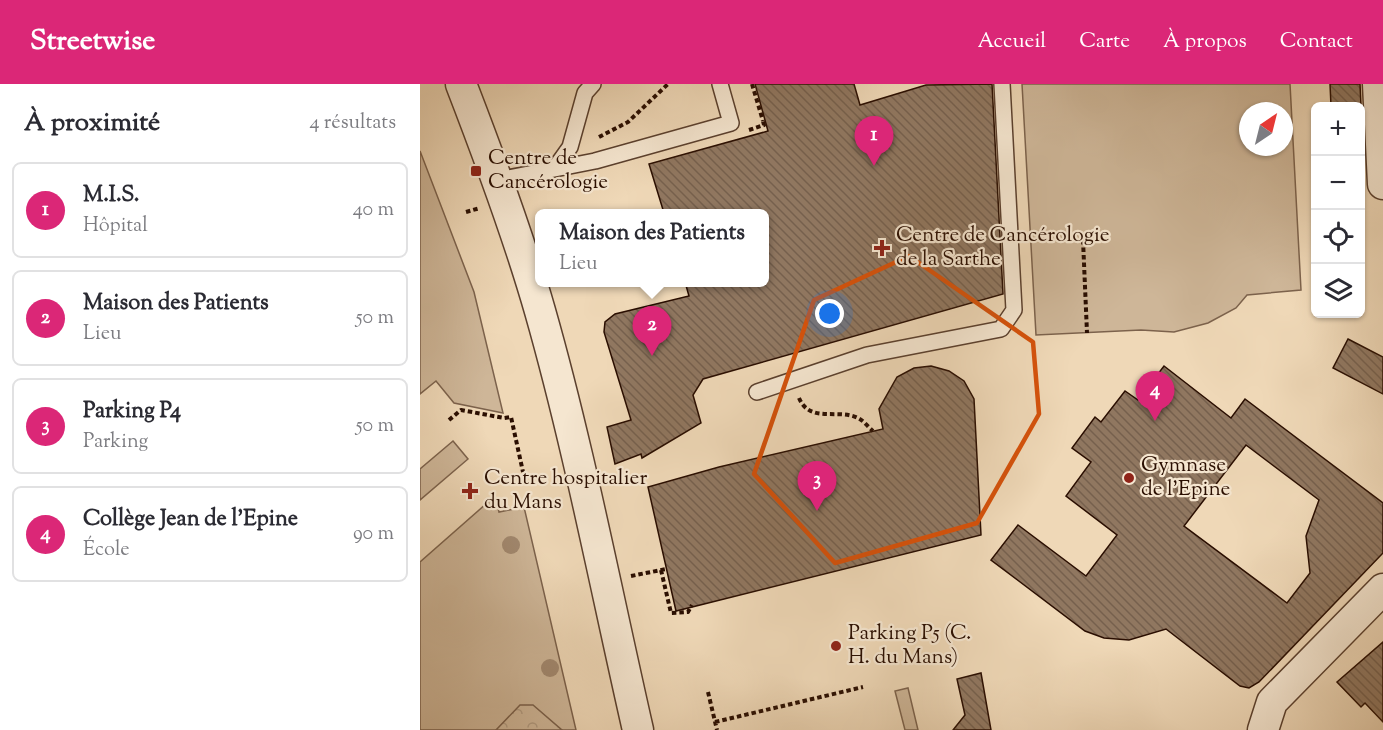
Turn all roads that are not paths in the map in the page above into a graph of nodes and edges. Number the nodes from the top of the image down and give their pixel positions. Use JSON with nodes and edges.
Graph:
{"nodes":[{"id":1,"x":461,"y":84,"type":"edge"},
{"id":2,"x":593,"y":84,"type":"edge"},
{"id":3,"x":720,"y":84,"type":"edge"},
{"id":4,"x":1002,"y":84,"type":"edge"},
{"id":5,"x":1378,"y":84,"type":"edge"},
{"id":6,"x":555,"y":168,"type":"junction"},
{"id":7,"x":498,"y":180,"type":"junction"},
{"id":8,"x":1383,"y":184,"type":"edge"},
{"id":9,"x":757,"y":392,"type":"dead end"},
{"id":10,"x":1383,"y":590,"type":"edge"},
{"id":11,"x":638,"y":730,"type":"edge"},
{"id":12,"x":1263,"y":730,"type":"edge"}],
"edges":[{"from":1,"to":7,"type":"street"},
{"from":2,"to":6,"type":"lane"},
{"from":3,"to":6,"type":"lane"},
{"from":4,"to":9,"type":"lane"},
{"from":5,"to":8,"type":"street"},
{"from":6,"to":7,"type":"lane"},
{"from":7,"to":11,"type":"street"},
{"from":10,"to":12,"type":"street"}]}
